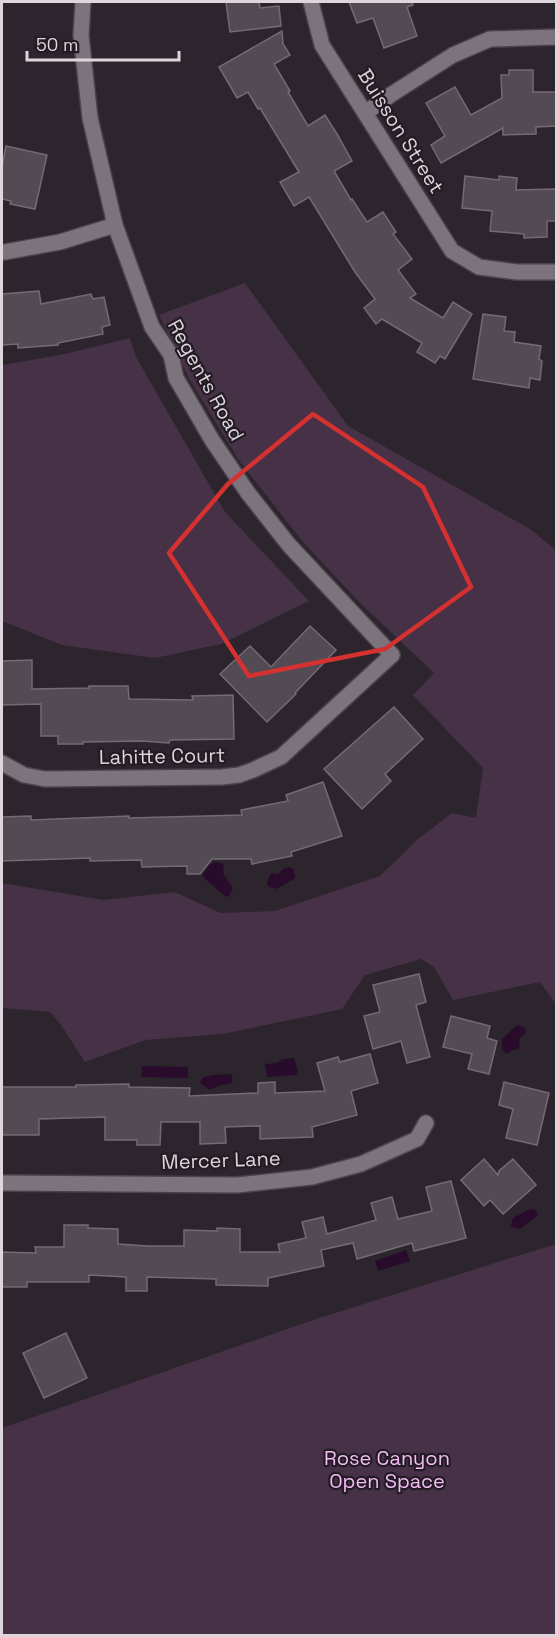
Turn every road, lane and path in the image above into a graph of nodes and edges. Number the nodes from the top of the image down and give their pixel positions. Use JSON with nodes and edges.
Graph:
{"nodes":[{"id":1,"x":83,"y":2,"type":"edge"},
{"id":2,"x":311,"y":2,"type":"edge"},
{"id":3,"x":556,"y":37,"type":"edge"},
{"id":4,"x":365,"y":113,"type":"junction"},
{"id":5,"x":114,"y":225,"type":"junction"},
{"id":6,"x":2,"y":252,"type":"edge"},
{"id":7,"x":556,"y":272,"type":"edge"},
{"id":8,"x":392,"y":655,"type":"joint"},
{"id":9,"x":2,"y":763,"type":"edge"},
{"id":10,"x":426,"y":1123,"type":"dead end"},
{"id":11,"x":2,"y":1183,"type":"edge"}],
"edges":[{"from":1,"to":5,"type":"street","name":"Regents Road"},
{"from":2,"to":4,"type":"street","name":"Buisson Street"},
{"from":3,"to":4,"type":"street"},
{"from":4,"to":7,"type":"street","name":"Buisson Street"},
{"from":5,"to":6,"type":"street"},
{"from":5,"to":8,"type":"street","name":"Regents Road"},
{"from":8,"to":9,"type":"street","name":"Lahitte Court"},
{"from":10,"to":11,"type":"street","name":"Mercer Lane"}]}
